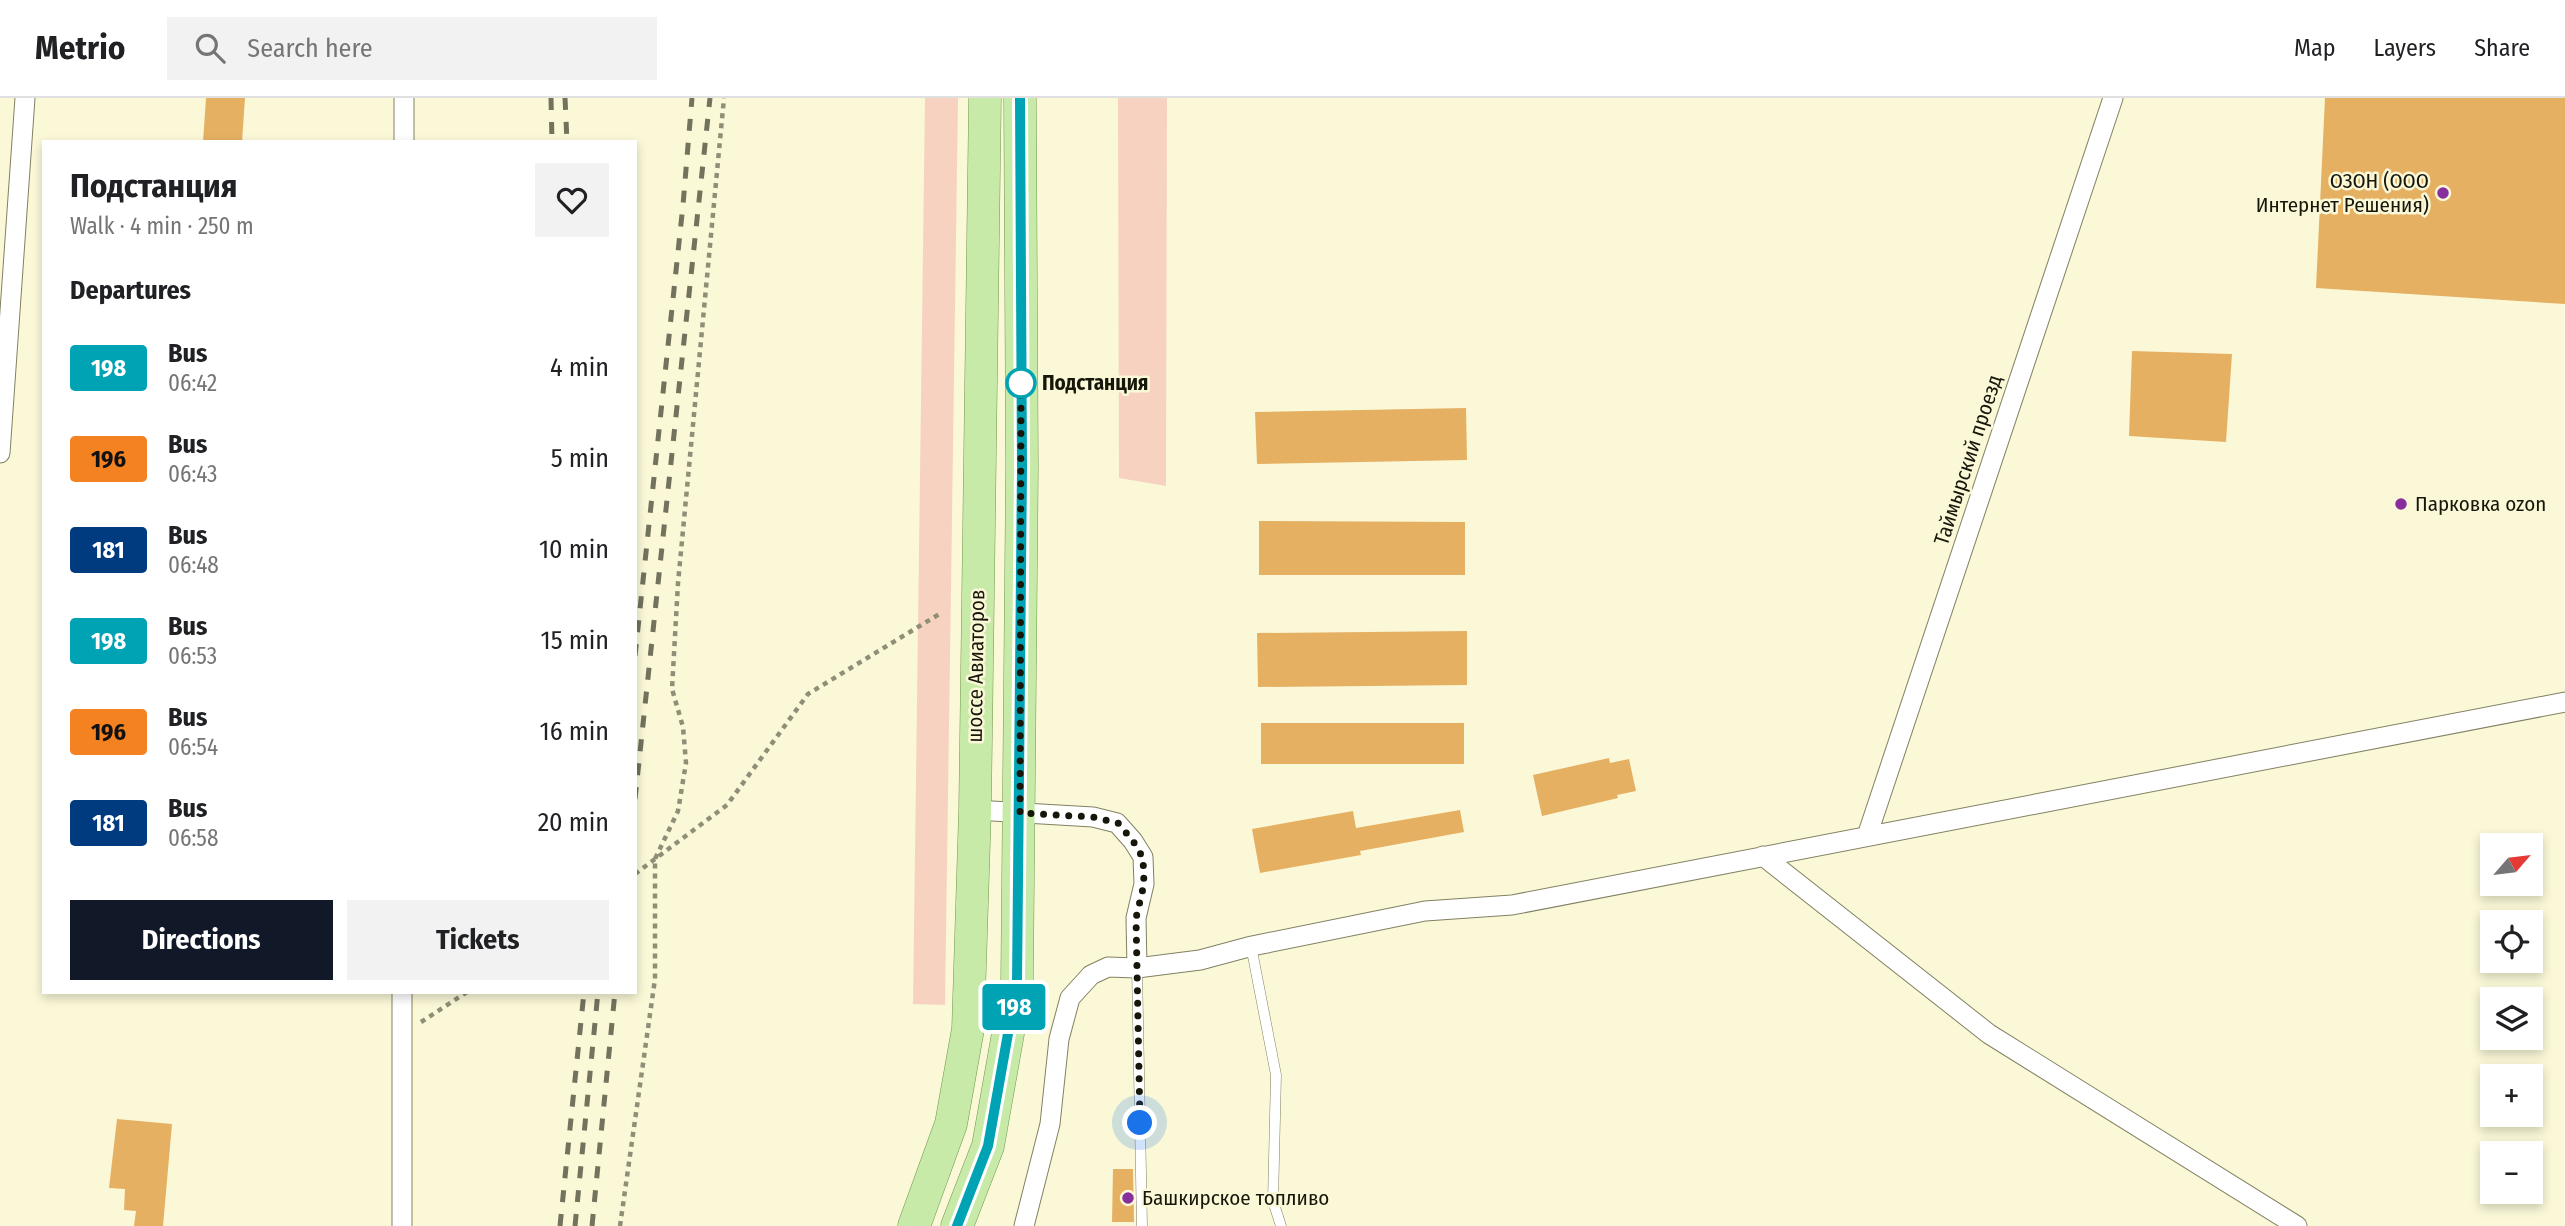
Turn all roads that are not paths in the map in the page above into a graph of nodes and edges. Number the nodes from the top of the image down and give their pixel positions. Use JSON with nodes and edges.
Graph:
{"nodes":[{"id":1,"x":24,"y":98,"type":"edge"},
{"id":2,"x":404,"y":98,"type":"edge"},
{"id":3,"x":985,"y":98,"type":"edge"},
{"id":4,"x":1020,"y":98,"type":"edge"},
{"id":5,"x":2113,"y":98,"type":"edge"},
{"id":6,"x":404,"y":140,"type":"edge"},
{"id":7,"x":0,"y":453,"type":"edge"},
{"id":8,"x":2565,"y":702,"type":"edge"},
{"id":9,"x":975,"y":810,"type":"junction"},
{"id":10,"x":1020,"y":813,"type":"junction"},
{"id":11,"x":1867,"y":836,"type":"junction"},
{"id":12,"x":1763,"y":856,"type":"junction"},
{"id":13,"x":1253,"y":956,"type":"dead end"},
{"id":14,"x":1137,"y":968,"type":"junction"},
{"id":15,"x":402,"y":994,"type":"edge"},
{"id":16,"x":402,"y":1226,"type":"edge"},
{"id":17,"x":914,"y":1226,"type":"edge"},
{"id":18,"x":957,"y":1226,"type":"edge"},
{"id":19,"x":1024,"y":1226,"type":"edge"},
{"id":20,"x":1142,"y":1226,"type":"edge"},
{"id":21,"x":1281,"y":1226,"type":"edge"},
{"id":22,"x":2297,"y":1226,"type":"edge"}],
"edges":[{"from":1,"to":7,"type":"street"},
{"from":2,"to":6,"type":"street"},
{"from":3,"to":9,"type":"main road","name":"шоссе Авиаторов"},
{"from":4,"to":10,"type":"main road","name":"шоссе Авиаторов"},
{"from":5,"to":11,"type":"street","name":"Таймырский проезд"},
{"from":8,"to":11,"type":"street"},
{"from":9,"to":10,"type":"street"},
{"from":9,"to":17,"type":"main road","name":"шоссе Авиаторов"},
{"from":10,"to":14,"type":"street"},
{"from":10,"to":18,"type":"main road","name":"шоссе Авиаторов"},
{"from":11,"to":12,"type":"street"},
{"from":12,"to":14,"type":"street"},
{"from":12,"to":22,"type":"street"},
{"from":13,"to":21,"type":"lane"},
{"from":14,"to":19,"type":"street"},
{"from":14,"to":20,"type":"lane"},
{"from":15,"to":16,"type":"street"}]}
